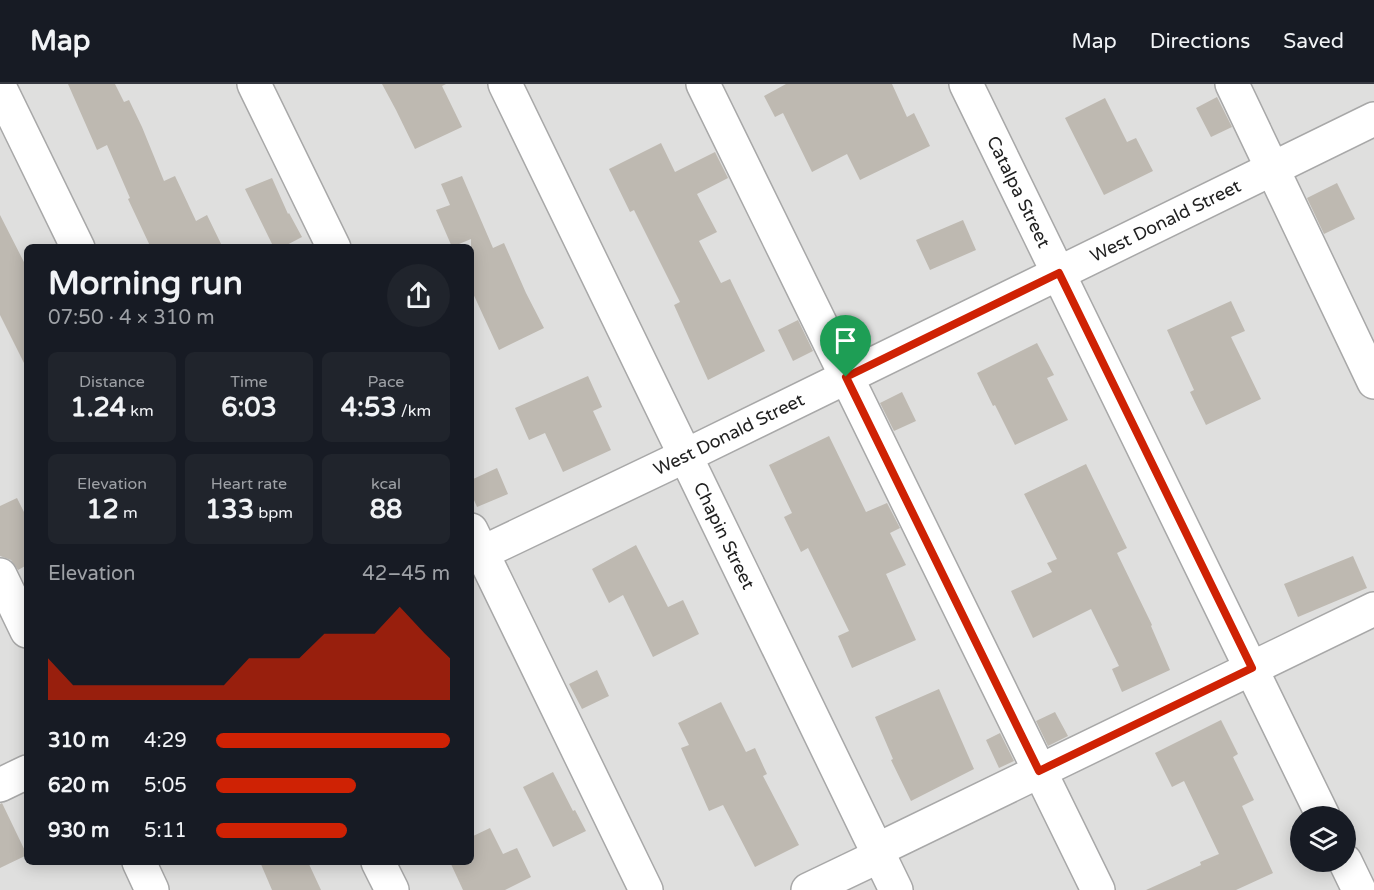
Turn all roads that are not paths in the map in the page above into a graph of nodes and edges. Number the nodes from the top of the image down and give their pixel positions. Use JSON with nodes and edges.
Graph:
{"nodes":[{"id":1,"x":254,"y":84,"type":"edge"},
{"id":2,"x":505,"y":84,"type":"edge"},
{"id":3,"x":704,"y":84,"type":"edge"},
{"id":4,"x":966,"y":84,"type":"edge"},
{"id":5,"x":1232,"y":84,"type":"edge"},
{"id":6,"x":0,"y":88,"type":"edge"},
{"id":7,"x":1374,"y":119,"type":"edge"},
{"id":8,"x":1273,"y":168,"type":"junction"},
{"id":9,"x":76,"y":244,"type":"edge"},
{"id":10,"x":332,"y":244,"type":"edge"},
{"id":11,"x":1059,"y":273,"type":"junction"},
{"id":12,"x":846,"y":377,"type":"junction"},
{"id":13,"x":1374,"y":382,"type":"edge"},
{"id":14,"x":685,"y":456,"type":"junction"},
{"id":15,"x":475,"y":547,"type":"edge"},
{"id":16,"x":0,"y":575,"type":"edge"},
{"id":17,"x":1374,"y":609,"type":"edge"},
{"id":18,"x":24,"y":625,"type":"edge"},
{"id":19,"x":1252,"y":668,"type":"junction"},
{"id":20,"x":1039,"y":771,"type":"junction"},
{"id":21,"x":24,"y":773,"type":"edge"},
{"id":22,"x":0,"y":785,"type":"edge"},
{"id":23,"x":1318,"y":806,"type":"edge"},
{"id":24,"x":878,"y":853,"type":"junction"},
{"id":25,"x":140,"y":865,"type":"edge"},
{"id":26,"x":380,"y":865,"type":"edge"},
{"id":27,"x":1350,"y":872,"type":"edge"},
{"id":28,"x":152,"y":890,"type":"edge"},
{"id":29,"x":392,"y":890,"type":"edge"},
{"id":30,"x":646,"y":890,"type":"edge"},
{"id":31,"x":808,"y":890,"type":"edge"},
{"id":32,"x":896,"y":890,"type":"edge"},
{"id":33,"x":1098,"y":890,"type":"edge"},
{"id":34,"x":1359,"y":890,"type":"edge"}],
"edges":[{"from":1,"to":10,"type":"street"},
{"from":2,"to":14,"type":"street","name":"Chapin Street"},
{"from":3,"to":12,"type":"street"},
{"from":4,"to":11,"type":"street","name":"Catalpa Street"},
{"from":5,"to":8,"type":"street"},
{"from":6,"to":9,"type":"street"},
{"from":7,"to":8,"type":"street","name":"West Donald Street"},
{"from":8,"to":11,"type":"street","name":"West Donald Street"},
{"from":8,"to":13,"type":"street"},
{"from":11,"to":12,"type":"street","name":"West Donald Street"},
{"from":11,"to":19,"type":"street","name":"Catalpa Street"},
{"from":12,"to":14,"type":"street","name":"West Donald Street"},
{"from":12,"to":20,"type":"street"},
{"from":14,"to":15,"type":"street","name":"West Donald Street"},
{"from":14,"to":24,"type":"street","name":"Chapin Street"},
{"from":15,"to":30,"type":"street"},
{"from":16,"to":18,"type":"street"},
{"from":17,"to":19,"type":"street"},
{"from":19,"to":20,"type":"street"},
{"from":19,"to":23,"type":"street","name":"Catalpa Street"},
{"from":20,"to":24,"type":"street"},
{"from":20,"to":33,"type":"street"},
{"from":21,"to":22,"type":"street"},
{"from":24,"to":31,"type":"street"},
{"from":24,"to":32,"type":"street","name":"Chapin Street"},
{"from":25,"to":28,"type":"street"},
{"from":26,"to":29,"type":"street"},
{"from":27,"to":34,"type":"street"}]}
